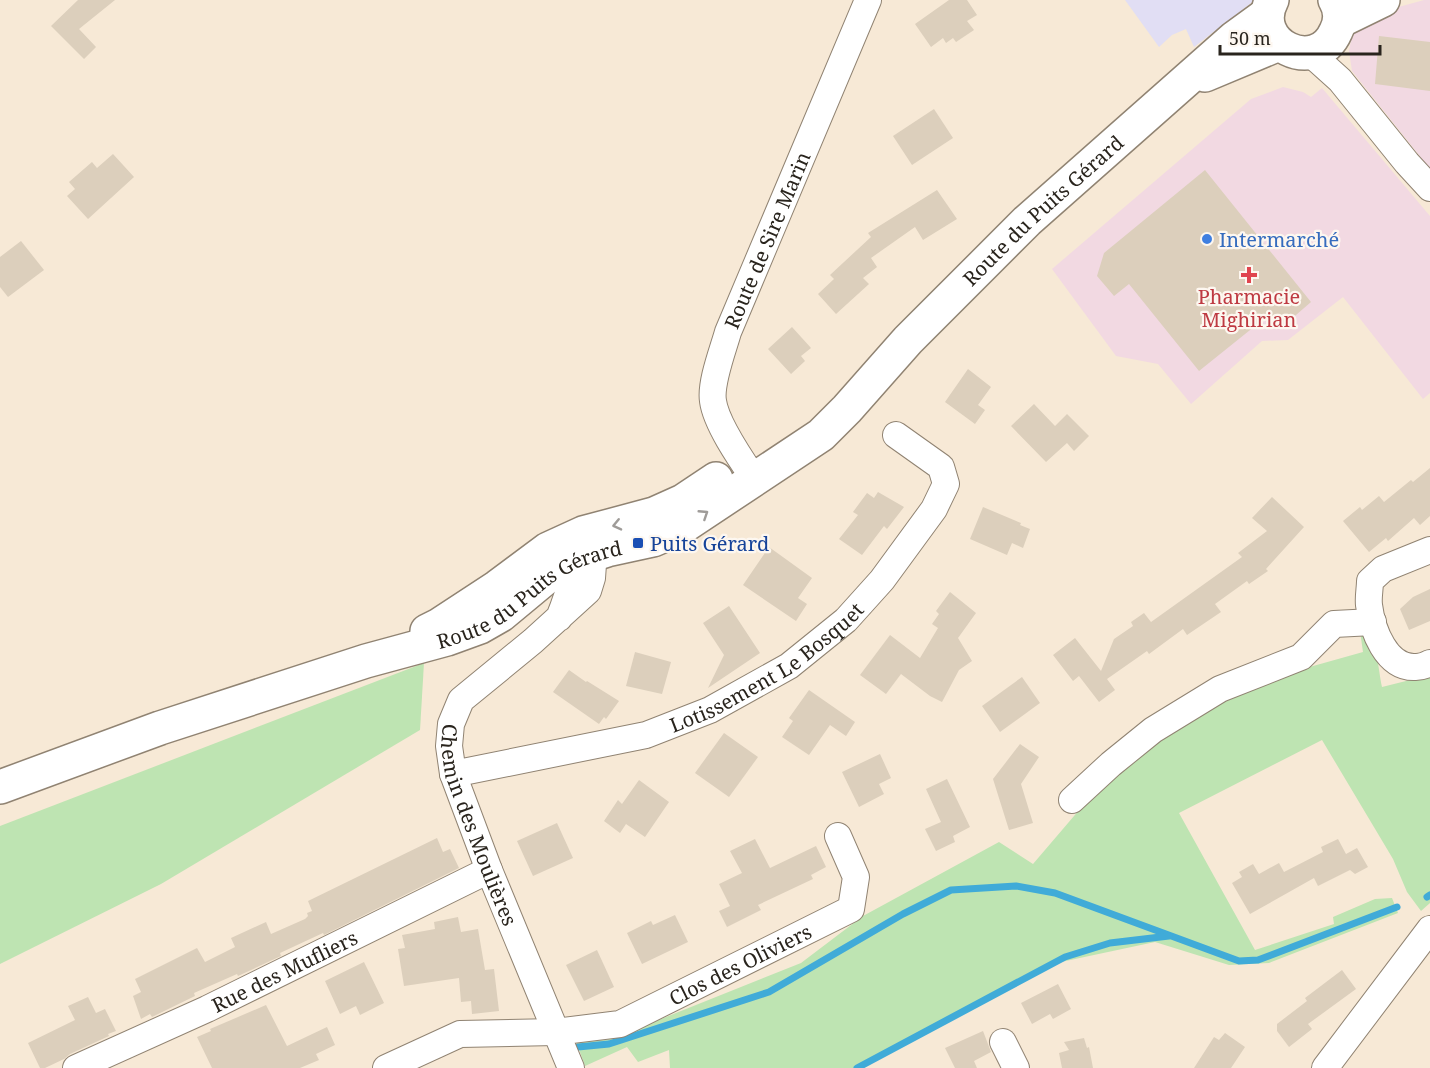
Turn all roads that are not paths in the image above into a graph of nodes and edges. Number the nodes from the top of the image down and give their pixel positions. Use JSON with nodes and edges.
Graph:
{"nodes":[{"id":1,"x":868,"y":0,"type":"edge"},
{"id":2,"x":1383,"y":0,"type":"edge"},
{"id":3,"x":1305,"y":25,"type":"edge"},
{"id":4,"x":1430,"y":188,"type":"edge"},
{"id":5,"x":896,"y":435,"type":"dead end"},
{"id":6,"x":749,"y":471,"type":"junction"},
{"id":7,"x":1430,"y":550,"type":"edge"},
{"id":8,"x":581,"y":551,"type":"junction"},
{"id":9,"x":1372,"y":622,"type":"junction"},
{"id":10,"x":1430,"y":663,"type":"edge"},
{"id":11,"x":453,"y":774,"type":"junction"},
{"id":12,"x":0,"y":787,"type":"edge"},
{"id":13,"x":1072,"y":800,"type":"dead end"},
{"id":14,"x":838,"y":836,"type":"dead end"},
{"id":15,"x":489,"y":870,"type":"junction"},
{"id":16,"x":1430,"y":929,"type":"edge"},
{"id":17,"x":555,"y":1032,"type":"junction"},
{"id":18,"x":1003,"y":1042,"type":"dead end"},
{"id":19,"x":76,"y":1068,"type":"edge"},
{"id":20,"x":386,"y":1068,"type":"edge"},
{"id":21,"x":571,"y":1068,"type":"edge"},
{"id":22,"x":1016,"y":1068,"type":"edge"},
{"id":23,"x":1325,"y":1068,"type":"edge"}],
"edges":[{"from":1,"to":6,"type":"street","name":"Route de Sire Marin"},
{"from":2,"to":3,"type":"main road","name":"Route du Puits Gérard"},
{"from":3,"to":4,"type":"street"},
{"from":3,"to":6,"type":"main road","name":"Route du Puits Gérard"},
{"from":5,"to":11,"type":"street","name":"Lotissement Le Bosquet"},
{"from":6,"to":8,"type":"main road","name":"Route du Puits Gérard"},
{"from":7,"to":9,"type":"street"},
{"from":8,"to":11,"type":"street","name":"Chemin des Moulières"},
{"from":8,"to":12,"type":"main road","name":"Route du Puits Gérard"},
{"from":9,"to":10,"type":"street"},
{"from":9,"to":13,"type":"street"},
{"from":11,"to":15,"type":"street","name":"Chemin des Moulières"},
{"from":14,"to":17,"type":"street","name":"Clos des Oliviers"},
{"from":15,"to":17,"type":"street","name":"Chemin des Moulières"},
{"from":15,"to":19,"type":"street","name":"Rue des Mufliers"},
{"from":16,"to":23,"type":"street"},
{"from":17,"to":20,"type":"street"},
{"from":17,"to":21,"type":"street","name":"Chemin des Moulières"},
{"from":18,"to":22,"type":"street"}]}
